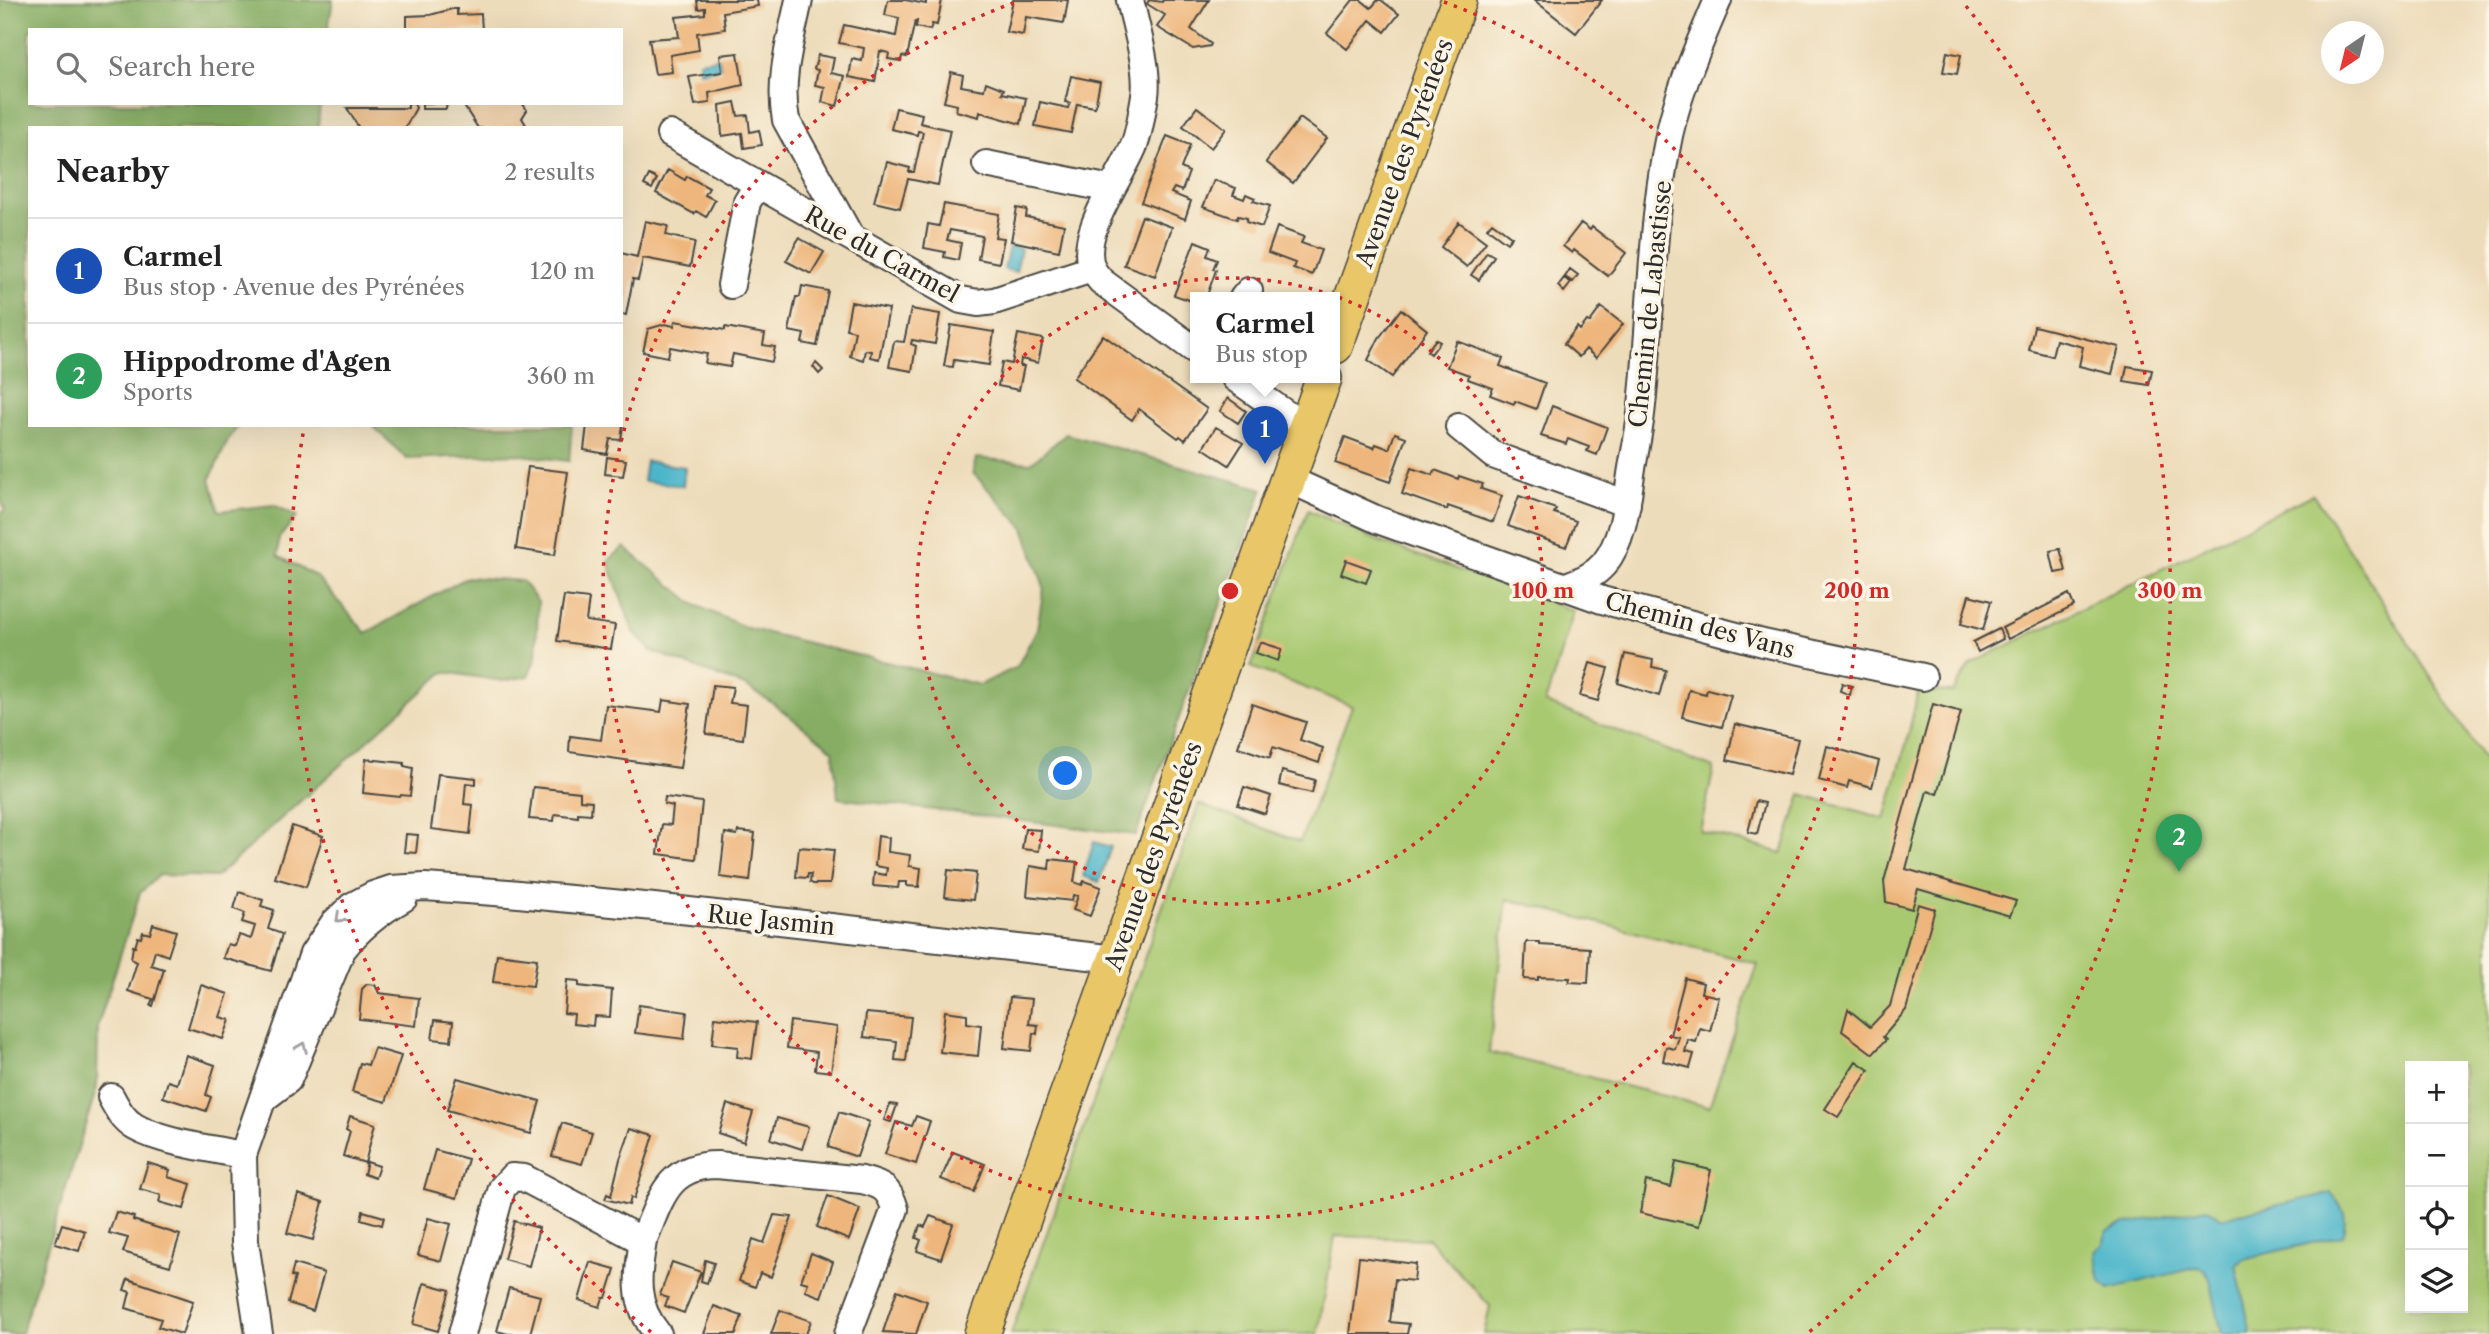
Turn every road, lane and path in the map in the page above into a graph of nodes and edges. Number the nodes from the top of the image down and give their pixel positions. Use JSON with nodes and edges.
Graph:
{"nodes":[{"id":1,"x":799,"y":0,"type":"edge"},
{"id":2,"x":1130,"y":0,"type":"edge"},
{"id":3,"x":1459,"y":0,"type":"edge"},
{"id":4,"x":1718,"y":0,"type":"edge"},
{"id":5,"x":670,"y":134,"type":"dead end"},
{"id":6,"x":986,"y":164,"type":"dead end"},
{"id":7,"x":758,"y":184,"type":"junction"},
{"id":8,"x":1111,"y":189,"type":"junction"},
{"id":9,"x":851,"y":238,"type":"junction"},
{"id":10,"x":1092,"y":269,"type":"junction"},
{"id":11,"x":731,"y":285,"type":"dead end"},
{"id":12,"x":1340,"y":332,"type":"edge"},
{"id":13,"x":1190,"y":346,"type":"edge"},
{"id":14,"x":1242,"y":383,"type":"edge"},
{"id":15,"x":1322,"y":383,"type":"edge"},
{"id":16,"x":1459,"y":426,"type":"dead end"},
{"id":17,"x":1306,"y":428,"type":"junction"},
{"id":18,"x":1288,"y":478,"type":"junction"},
{"id":19,"x":1626,"y":504,"type":"junction"},
{"id":20,"x":1564,"y":587,"type":"junction"},
{"id":21,"x":1923,"y":677,"type":"dead end"},
{"id":22,"x":1116,"y":959,"type":"junction"},
{"id":23,"x":111,"y":1097,"type":"dead end"},
{"id":24,"x":243,"y":1155,"type":"junction"},
{"id":25,"x":643,"y":1241,"type":"junction"},
{"id":26,"x":259,"y":1334,"type":"edge"},
{"id":27,"x":462,"y":1334,"type":"edge"},
{"id":28,"x":658,"y":1334,"type":"edge"},
{"id":29,"x":848,"y":1334,"type":"edge"},
{"id":30,"x":982,"y":1334,"type":"edge"}],
"edges":[{"from":1,"to":9,"type":"street"},
{"from":2,"to":8,"type":"street"},
{"from":3,"to":12,"type":"main road","name":"Avenue des Pyrénées"},
{"from":4,"to":19,"type":"street","name":"Chemin de Labastisse"},
{"from":5,"to":7,"type":"street","name":"Rue du Carmel"},
{"from":6,"to":8,"type":"street"},
{"from":7,"to":9,"type":"street","name":"Rue du Carmel"},
{"from":7,"to":11,"type":"street"},
{"from":8,"to":10,"type":"street"},
{"from":9,"to":10,"type":"street","name":"Rue du Carmel"},
{"from":10,"to":13,"type":"street"},
{"from":14,"to":17,"type":"street"},
{"from":15,"to":17,"type":"main road","name":"Avenue des Pyrénées"},
{"from":16,"to":19,"type":"street"},
{"from":17,"to":18,"type":"main road","name":"Avenue des Pyrénées"},
{"from":18,"to":20,"type":"street","name":"Chemin des Vans"},
{"from":18,"to":22,"type":"main road","name":"Avenue des Pyrénées"},
{"from":19,"to":20,"type":"street","name":"Chemin de Labastisse"},
{"from":20,"to":21,"type":"street","name":"Chemin des Vans"},
{"from":22,"to":24,"type":"street","name":"Rue Jasmin"},
{"from":22,"to":30,"type":"main road","name":"Avenue des Pyrénées"},
{"from":23,"to":24,"type":"street"},
{"from":24,"to":26,"type":"street","name":"Rue Jasmin"},
{"from":25,"to":27,"type":"street"},
{"from":25,"to":28,"type":"street"},
{"from":25,"to":29,"type":"street"}]}
